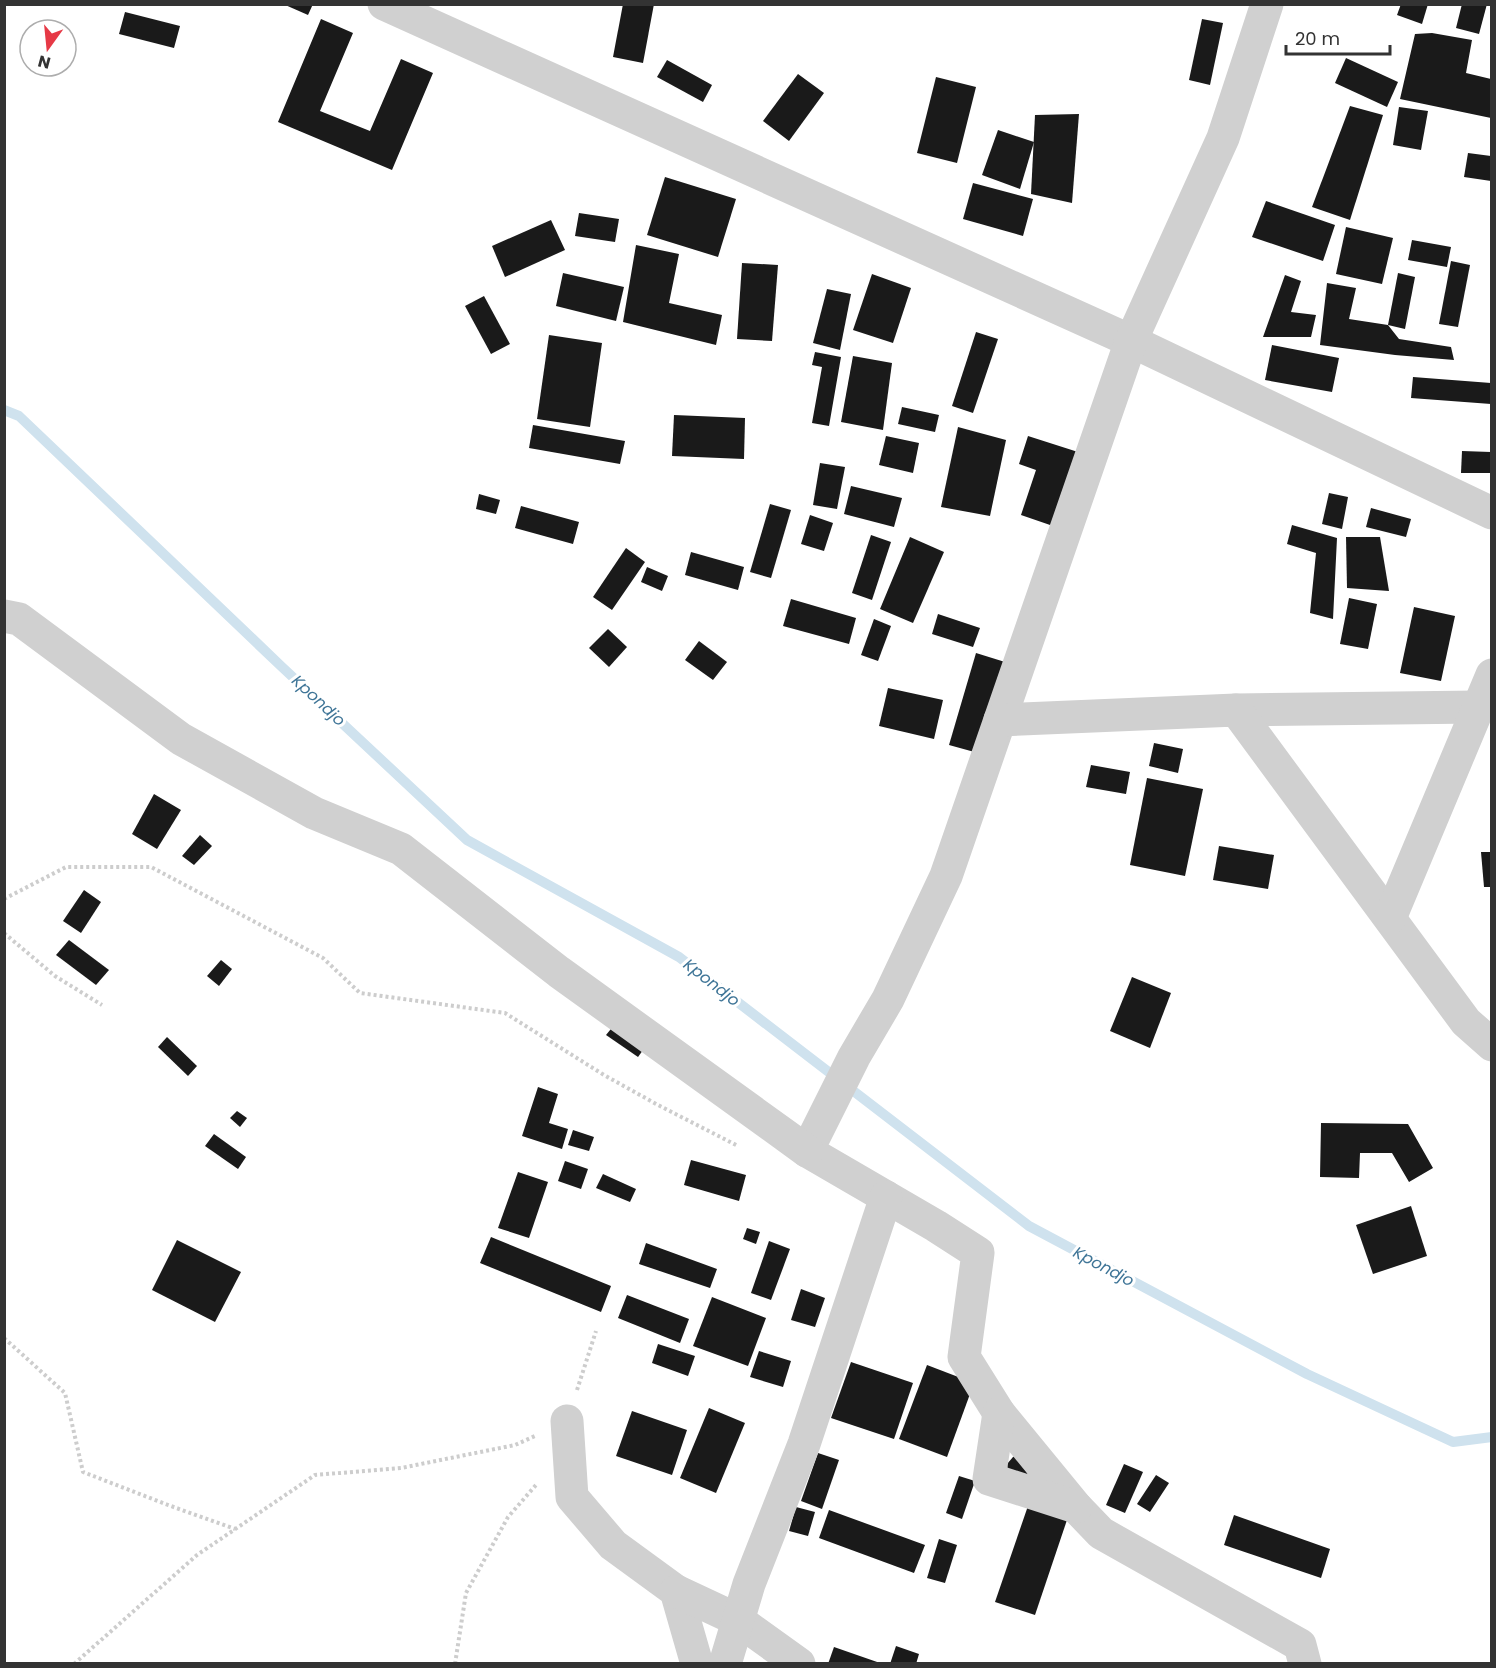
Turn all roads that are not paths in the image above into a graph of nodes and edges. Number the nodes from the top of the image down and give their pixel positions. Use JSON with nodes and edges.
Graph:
{"nodes":[{"id":1,"x":384,"y":4,"type":"edge"},
{"id":2,"x":1267,"y":4,"type":"edge"},
{"id":3,"x":1131,"y":341,"type":"junction"},
{"id":4,"x":1491,"y":513,"type":"edge"},
{"id":5,"x":4,"y":616,"type":"edge"},
{"id":6,"x":1491,"y":675,"type":"edge"},
{"id":7,"x":1478,"y":707,"type":"junction"},
{"id":8,"x":1236,"y":710,"type":"junction"},
{"id":9,"x":1000,"y":720,"type":"junction"},
{"id":10,"x":1390,"y":918,"type":"junction"},
{"id":11,"x":1491,"y":1045,"type":"edge"},
{"id":12,"x":813,"y":1140,"type":"junction"},
{"id":13,"x":886,"y":1197,"type":"junction"},
{"id":14,"x":999,"y":1413,"type":"junction"},
{"id":15,"x":568,"y":1435,"type":"road end"},
{"id":16,"x":1076,"y":1507,"type":"junction"},
{"id":17,"x":676,"y":1591,"type":"junction"},
{"id":18,"x":738,"y":1620,"type":"junction"},
{"id":19,"x":697,"y":1664,"type":"edge"},
{"id":20,"x":725,"y":1664,"type":"edge"},
{"id":21,"x":799,"y":1664,"type":"edge"},
{"id":22,"x":1305,"y":1664,"type":"edge"}],
"edges":[{"from":1,"to":3,"type":"street"},
{"from":2,"to":3,"type":"street"},
{"from":3,"to":4,"type":"street"},
{"from":3,"to":9,"type":"street"},
{"from":5,"to":12,"type":"street"},
{"from":6,"to":7,"type":"street"},
{"from":7,"to":8,"type":"street"},
{"from":7,"to":10,"type":"street"},
{"from":8,"to":9,"type":"street"},
{"from":8,"to":10,"type":"street"},
{"from":9,"to":12,"type":"street"},
{"from":10,"to":11,"type":"street"},
{"from":12,"to":13,"type":"street"},
{"from":13,"to":14,"type":"street"},
{"from":13,"to":18,"type":"street"},
{"from":14,"to":16,"type":"street"},
{"from":14,"to":16,"type":"street"},
{"from":15,"to":17,"type":"street"},
{"from":16,"to":22,"type":"street"},
{"from":17,"to":18,"type":"street"},
{"from":17,"to":19,"type":"street"},
{"from":18,"to":20,"type":"street"},
{"from":18,"to":21,"type":"street"}]}
